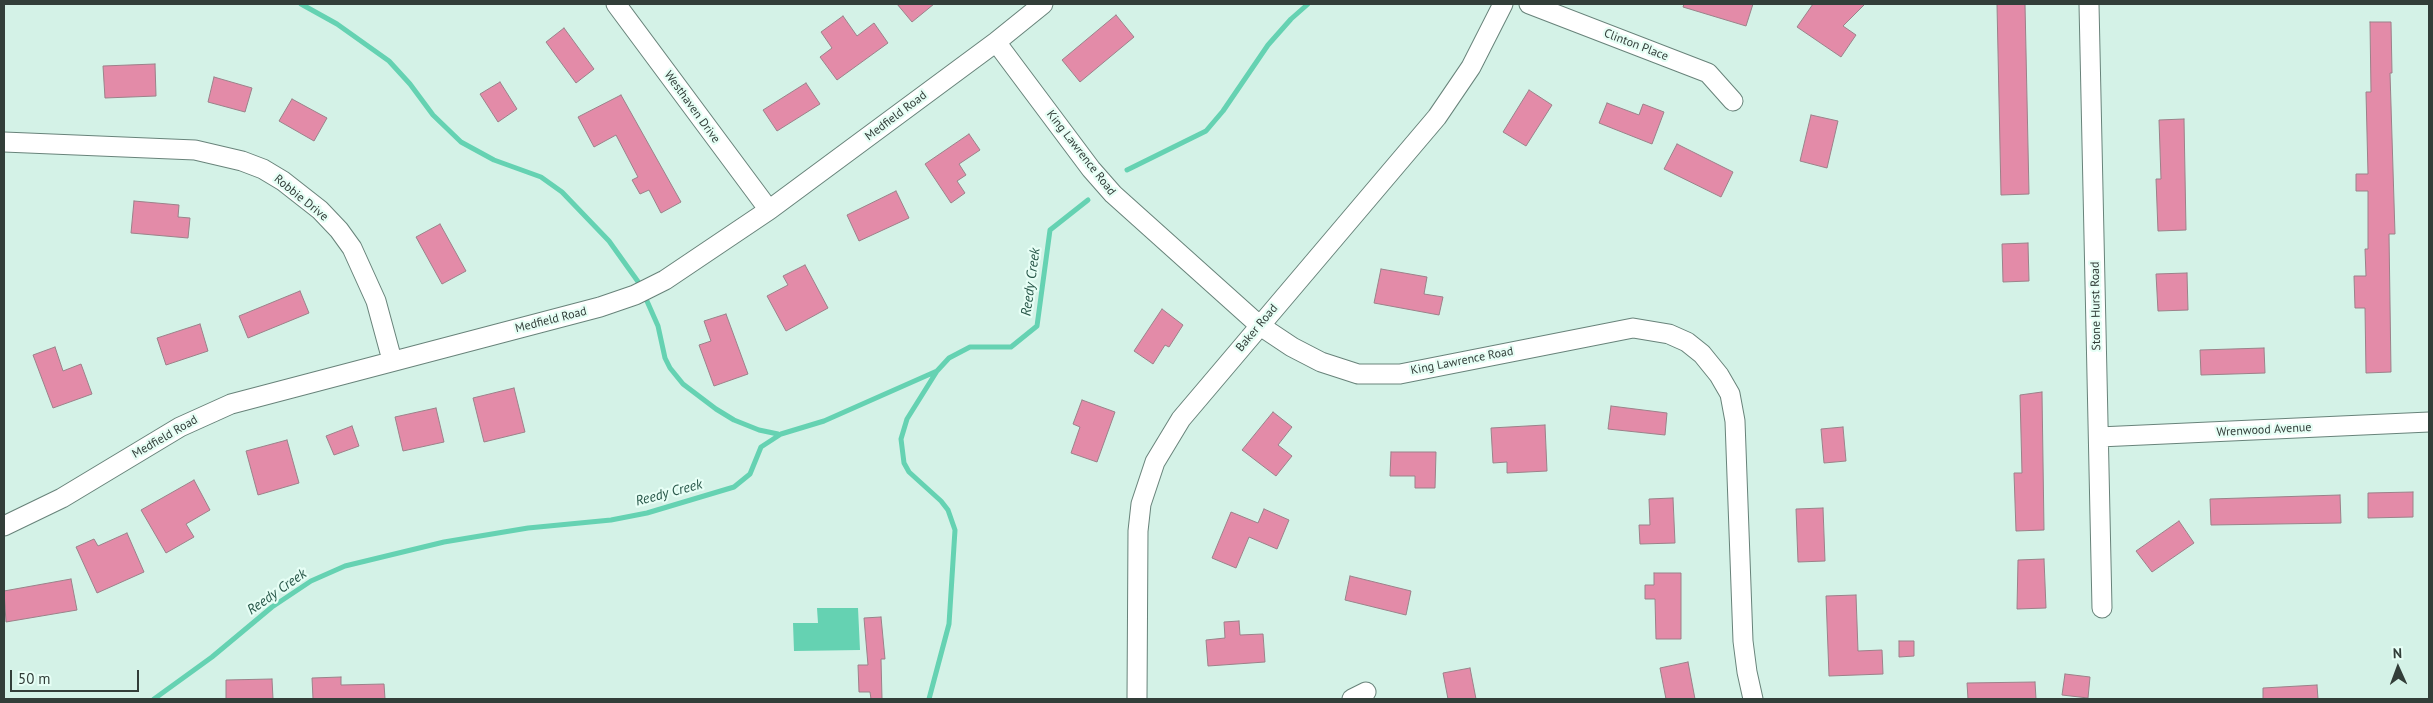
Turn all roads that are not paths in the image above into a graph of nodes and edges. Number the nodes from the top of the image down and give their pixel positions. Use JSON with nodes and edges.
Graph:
{"nodes":[{"id":1,"x":616,"y":4,"type":"edge"},
{"id":2,"x":1043,"y":4,"type":"edge"},
{"id":3,"x":1503,"y":4,"type":"edge"},
{"id":4,"x":1530,"y":4,"type":"edge"},
{"id":5,"x":2089,"y":4,"type":"edge"},
{"id":6,"x":996,"y":42,"type":"junction"},
{"id":7,"x":1733,"y":101,"type":"dead end"},
{"id":8,"x":4,"y":142,"type":"edge"},
{"id":9,"x":768,"y":210,"type":"junction"},
{"id":10,"x":1259,"y":325,"type":"junction"},
{"id":11,"x":392,"y":360,"type":"junction"},
{"id":12,"x":2429,"y":422,"type":"edge"},
{"id":13,"x":2099,"y":437,"type":"junction"},
{"id":14,"x":4,"y":526,"type":"edge"},
{"id":15,"x":2102,"y":608,"type":"dead end"},
{"id":16,"x":1137,"y":699,"type":"edge"},
{"id":17,"x":1753,"y":699,"type":"edge"}],
"edges":[{"from":1,"to":9,"type":"street","name":"Westhaven Drive"},
{"from":2,"to":6,"type":"street","name":"Medfield Road"},
{"from":3,"to":10,"type":"street","name":"Baker Road"},
{"from":4,"to":7,"type":"street","name":"Clinton Place"},
{"from":5,"to":13,"type":"street","name":"Stone Hurst Road"},
{"from":6,"to":9,"type":"street","name":"Medfield Road"},
{"from":6,"to":10,"type":"street","name":"King Lawrence Road"},
{"from":8,"to":11,"type":"street","name":"Robbie Drive"},
{"from":9,"to":11,"type":"street","name":"Medfield Road"},
{"from":10,"to":16,"type":"street","name":"Baker Road"},
{"from":10,"to":17,"type":"street","name":"King Lawrence Road"},
{"from":11,"to":14,"type":"street","name":"Medfield Road"},
{"from":12,"to":13,"type":"street","name":"Wrenwood Avenue"},
{"from":13,"to":15,"type":"street","name":"Stone Hurst Road"}]}
